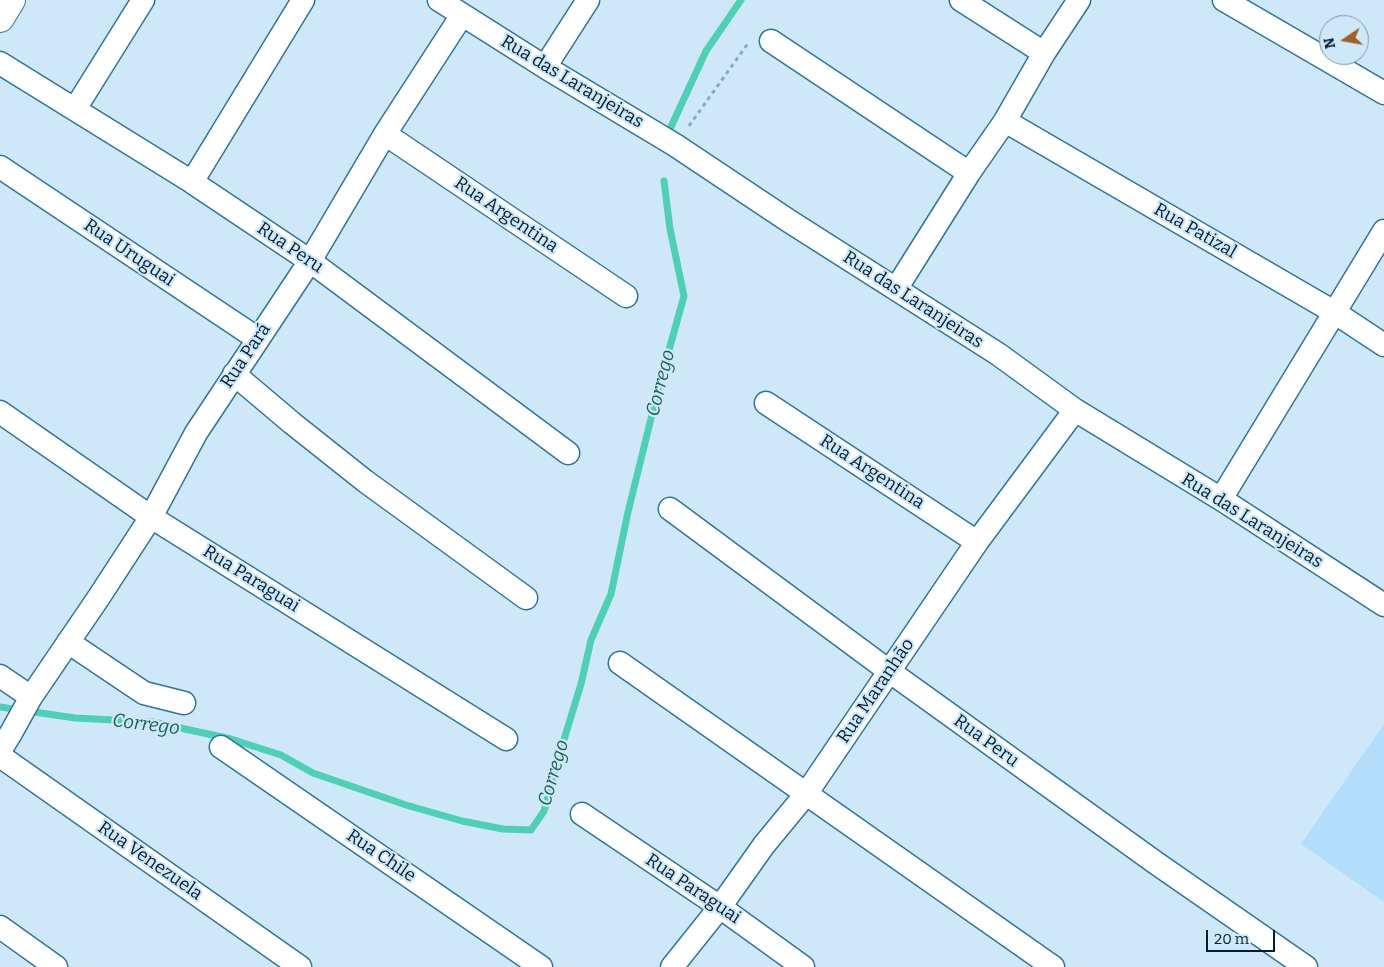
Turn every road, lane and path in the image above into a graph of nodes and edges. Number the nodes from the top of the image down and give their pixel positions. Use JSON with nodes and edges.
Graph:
{"nodes":[{"id":1,"x":11,"y":0,"type":"edge"},
{"id":2,"x":143,"y":0,"type":"edge"},
{"id":3,"x":303,"y":0,"type":"edge"},
{"id":4,"x":439,"y":0,"type":"edge"},
{"id":5,"x":588,"y":0,"type":"edge"},
{"id":6,"x":961,"y":0,"type":"edge"},
{"id":7,"x":1079,"y":0,"type":"edge"},
{"id":8,"x":1224,"y":0,"type":"edge"},
{"id":9,"x":462,"y":15,"type":"junction"},
{"id":10,"x":0,"y":18,"type":"edge"},
{"id":11,"x":771,"y":42,"type":"joint"},
{"id":12,"x":1044,"y":53,"type":"junction"},
{"id":13,"x":0,"y":63,"type":"edge"},
{"id":14,"x":545,"y":67,"type":"junction"},
{"id":15,"x":1384,"y":93,"type":"edge"},
{"id":16,"x":75,"y":109,"type":"junction"},
{"id":17,"x":1005,"y":121,"type":"junction"},
{"id":18,"x":385,"y":134,"type":"junction"},
{"id":19,"x":676,"y":145,"type":"junction"},
{"id":20,"x":0,"y":168,"type":"edge"},
{"id":21,"x":969,"y":173,"type":"junction"},
{"id":22,"x":192,"y":182,"type":"junction"},
{"id":23,"x":1384,"y":231,"type":"edge"},
{"id":24,"x":310,"y":261,"type":"junction"},
{"id":25,"x":896,"y":289,"type":"junction"},
{"id":26,"x":626,"y":296,"type":"dead end"},
{"id":27,"x":1334,"y":312,"type":"junction"},
{"id":28,"x":258,"y":339,"type":"junction"},
{"id":29,"x":1384,"y":344,"type":"edge"},
{"id":30,"x":234,"y":374,"type":"junction"},
{"id":31,"x":766,"y":403,"type":"dead end"},
{"id":32,"x":1074,"y":410,"type":"junction"},
{"id":33,"x":0,"y":412,"type":"edge"},
{"id":34,"x":568,"y":453,"type":"dead end"},
{"id":35,"x":1220,"y":500,"type":"junction"},
{"id":36,"x":670,"y":509,"type":"dead end"},
{"id":37,"x":151,"y":517,"type":"junction"},
{"id":38,"x":978,"y":542,"type":"junction"},
{"id":39,"x":526,"y":598,"type":"dead end"},
{"id":40,"x":1384,"y":605,"type":"edge"},
{"id":41,"x":68,"y":642,"type":"junction"},
{"id":42,"x":620,"y":663,"type":"dead end"},
{"id":43,"x":889,"y":672,"type":"junction"},
{"id":44,"x":0,"y":676,"type":"edge"},
{"id":45,"x":29,"y":701,"type":"junction"},
{"id":46,"x":184,"y":703,"type":"dead end"},
{"id":47,"x":506,"y":739,"type":"dead end"},
{"id":48,"x":6,"y":742,"type":"edge"},
{"id":49,"x":220,"y":747,"type":"dead end"},
{"id":50,"x":0,"y":756,"type":"edge"},
{"id":51,"x":806,"y":794,"type":"junction"},
{"id":52,"x":582,"y":814,"type":"dead end"},
{"id":53,"x":720,"y":907,"type":"junction"},
{"id":54,"x":0,"y":927,"type":"edge"},
{"id":55,"x":56,"y":967,"type":"edge"},
{"id":56,"x":300,"y":967,"type":"edge"},
{"id":57,"x":541,"y":967,"type":"edge"},
{"id":58,"x":672,"y":967,"type":"edge"},
{"id":59,"x":803,"y":967,"type":"edge"},
{"id":60,"x":1053,"y":967,"type":"edge"},
{"id":61,"x":1306,"y":967,"type":"edge"}],
"edges":[{"from":1,"to":10,"type":"main road"},
{"from":2,"to":16,"type":"street"},
{"from":3,"to":22,"type":"street"},
{"from":4,"to":9,"type":"street","name":"Rua das Laranjeiras"},
{"from":5,"to":14,"type":"street"},
{"from":6,"to":12,"type":"street"},
{"from":7,"to":12,"type":"street"},
{"from":8,"to":15,"type":"street"},
{"from":9,"to":14,"type":"street","name":"Rua das Laranjeiras"},
{"from":9,"to":18,"type":"street","name":"Rua Pará"},
{"from":11,"to":19,"type":"path"},
{"from":11,"to":21,"type":"street"},
{"from":12,"to":17,"type":"street"},
{"from":13,"to":16,"type":"street","name":"Rua Peru"},
{"from":14,"to":19,"type":"street","name":"Rua das Laranjeiras"},
{"from":16,"to":22,"type":"street","name":"Rua Peru"},
{"from":17,"to":21,"type":"street"},
{"from":17,"to":27,"type":"street","name":"Rua Patizal"},
{"from":18,"to":24,"type":"street","name":"Rua Pará"},
{"from":18,"to":26,"type":"street","name":"Rua Argentina"},
{"from":19,"to":25,"type":"street","name":"Rua das Laranjeiras"},
{"from":20,"to":28,"type":"street","name":"Rua Uruguai"},
{"from":21,"to":25,"type":"street"},
{"from":22,"to":24,"type":"street","name":"Rua Peru"},
{"from":23,"to":27,"type":"street"},
{"from":24,"to":28,"type":"street","name":"Rua Pará"},
{"from":24,"to":34,"type":"street","name":"Rua Peru"},
{"from":25,"to":32,"type":"street","name":"Rua das Laranjeiras"},
{"from":27,"to":29,"type":"street","name":"Rua Patizal"},
{"from":27,"to":35,"type":"street"},
{"from":28,"to":30,"type":"street","name":"Rua Pará"},
{"from":30,"to":37,"type":"street","name":"Rua Pará"},
{"from":30,"to":39,"type":"street"},
{"from":31,"to":38,"type":"street","name":"Rua Argentina"},
{"from":32,"to":35,"type":"street","name":"Rua das Laranjeiras"},
{"from":32,"to":38,"type":"street","name":"Rua Maranhão"},
{"from":33,"to":37,"type":"street","name":"Rua Paraguai"},
{"from":35,"to":40,"type":"street","name":"Rua das Laranjeiras"},
{"from":36,"to":43,"type":"street","name":"Rua Peru"},
{"from":37,"to":41,"type":"street","name":"Rua Pará"},
{"from":37,"to":47,"type":"street","name":"Rua Paraguai"},
{"from":38,"to":43,"type":"street","name":"Rua Maranhão"},
{"from":41,"to":45,"type":"street","name":"Rua Pará"},
{"from":41,"to":46,"type":"street"},
{"from":42,"to":51,"type":"street"},
{"from":43,"to":51,"type":"street","name":"Rua Maranhão"},
{"from":43,"to":61,"type":"street","name":"Rua Peru"},
{"from":44,"to":45,"type":"street"},
{"from":45,"to":48,"type":"street","name":"Rua Pará"},
{"from":49,"to":57,"type":"street","name":"Rua Chile"},
{"from":50,"to":56,"type":"street","name":"Rua Venezuela"},
{"from":51,"to":53,"type":"street","name":"Rua Maranhão"},
{"from":51,"to":60,"type":"street"},
{"from":52,"to":53,"type":"street","name":"Rua Paraguai"},
{"from":53,"to":58,"type":"street","name":"Rua Maranhão"},
{"from":53,"to":59,"type":"street","name":"Rua Paraguai"},
{"from":54,"to":55,"type":"street"}]}
